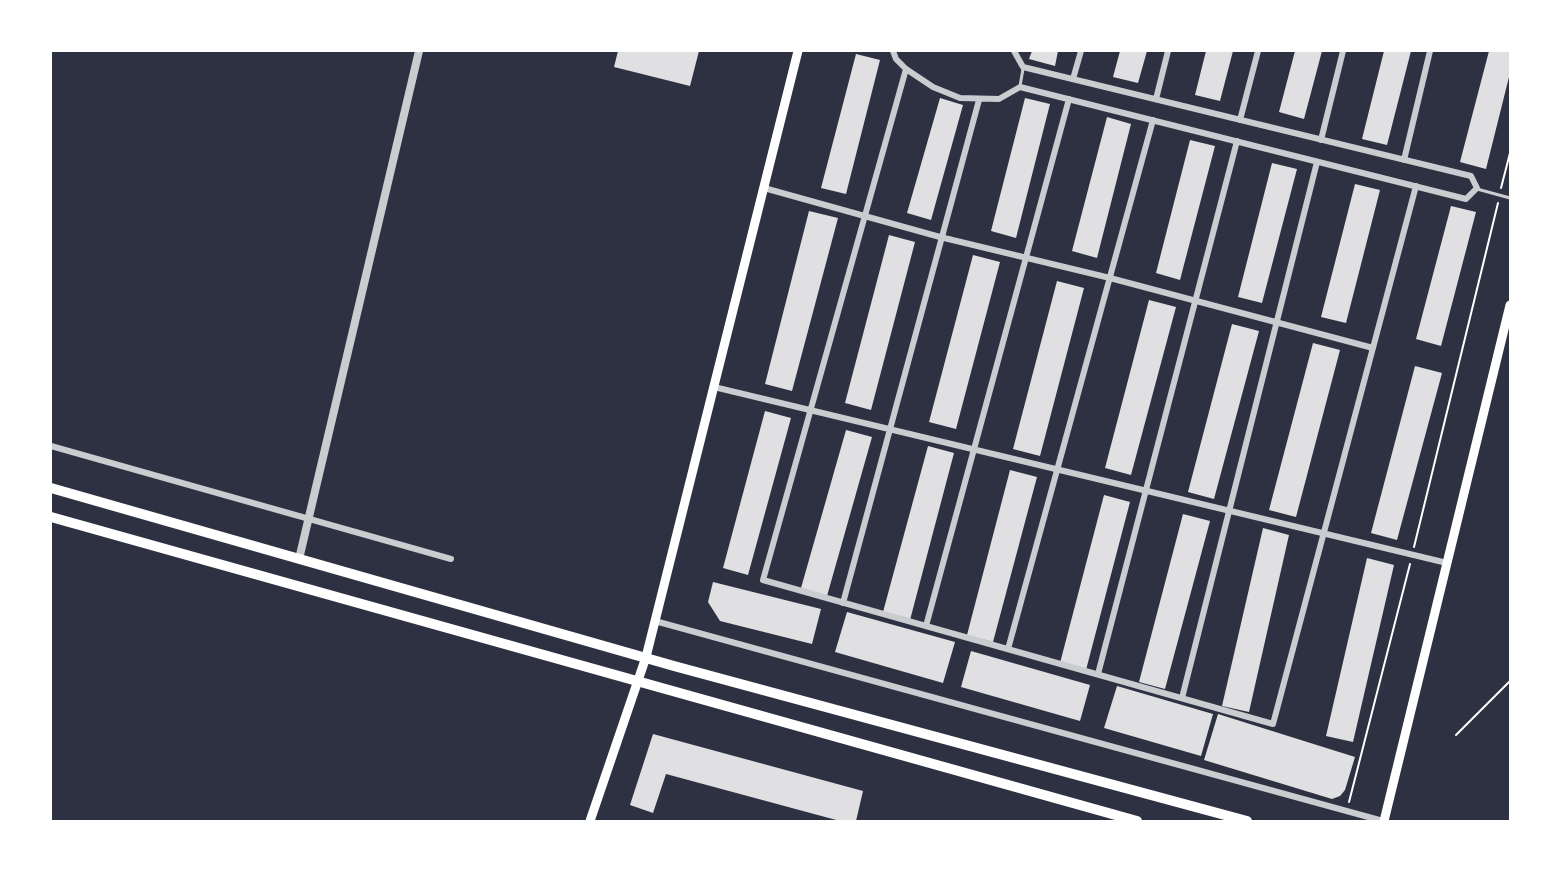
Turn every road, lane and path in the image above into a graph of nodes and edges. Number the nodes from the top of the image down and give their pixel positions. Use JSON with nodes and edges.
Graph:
{"nodes":[{"id":1,"x":418,"y":51,"type":"edge"},
{"id":2,"x":798,"y":51,"type":"edge"},
{"id":3,"x":893,"y":51,"type":"edge"},
{"id":4,"x":1014,"y":51,"type":"edge"},
{"id":5,"x":1080,"y":51,"type":"edge"},
{"id":6,"x":1168,"y":51,"type":"edge"},
{"id":7,"x":1258,"y":51,"type":"edge"},
{"id":8,"x":1343,"y":51,"type":"edge"},
{"id":9,"x":1430,"y":51,"type":"edge"},
{"id":10,"x":1023,"y":67,"type":"junction"},
{"id":11,"x":906,"y":69,"type":"junction"},
{"id":12,"x":1073,"y":79,"type":"junction"},
{"id":13,"x":1020,"y":87,"type":"junction"},
{"id":14,"x":1069,"y":99,"type":"junction"},
{"id":15,"x":1156,"y":99,"type":"junction"},
{"id":16,"x":979,"y":100,"type":"junction"},
{"id":17,"x":1153,"y":120,"type":"junction"},
{"id":18,"x":1240,"y":120,"type":"junction"},
{"id":19,"x":1322,"y":140,"type":"junction"},
{"id":20,"x":1237,"y":141,"type":"junction"},
{"id":21,"x":1510,"y":153,"type":"edge"},
{"id":22,"x":1404,"y":160,"type":"junction"},
{"id":23,"x":1317,"y":162,"type":"junction"},
{"id":24,"x":1416,"y":186,"type":"junction"},
{"id":25,"x":764,"y":188,"type":"junction"},
{"id":26,"x":1477,"y":188,"type":"junction"},
{"id":27,"x":1500,"y":195,"type":"junction"},
{"id":28,"x":1510,"y":198,"type":"edge"},
{"id":29,"x":864,"y":217,"type":"junction"},
{"id":30,"x":940,"y":237,"type":"junction"},
{"id":31,"x":1026,"y":258,"type":"junction"},
{"id":32,"x":1110,"y":278,"type":"junction"},
{"id":33,"x":1195,"y":302,"type":"junction"},
{"id":34,"x":1510,"y":305,"type":"edge"},
{"id":35,"x":1276,"y":322,"type":"junction"},
{"id":36,"x":1373,"y":348,"type":"junction"},
{"id":37,"x":714,"y":387,"type":"junction"},
{"id":38,"x":810,"y":410,"type":"junction"},
{"id":39,"x":889,"y":429,"type":"junction"},
{"id":40,"x":51,"y":446,"type":"edge"},
{"id":41,"x":974,"y":449,"type":"junction"},
{"id":42,"x":1058,"y":469,"type":"junction"},
{"id":43,"x":51,"y":488,"type":"edge"},
{"id":44,"x":1146,"y":490,"type":"junction"},
{"id":45,"x":1229,"y":511,"type":"junction"},
{"id":46,"x":51,"y":517,"type":"edge"},
{"id":47,"x":309,"y":520,"type":"junction"},
{"id":48,"x":1324,"y":533,"type":"junction"},
{"id":49,"x":1412,"y":555,"type":"junction"},
{"id":50,"x":299,"y":559,"type":"junction"},
{"id":51,"x":451,"y":559,"type":"dead end"},
{"id":52,"x":1447,"y":563,"type":"junction"},
{"id":53,"x":843,"y":603,"type":"junction"},
{"id":54,"x":655,"y":621,"type":"junction"},
{"id":55,"x":926,"y":626,"type":"junction"},
{"id":56,"x":1008,"y":649,"type":"junction"},
{"id":57,"x":646,"y":657,"type":"junction"},
{"id":58,"x":1098,"y":674,"type":"junction"},
{"id":59,"x":639,"y":681,"type":"junction"},
{"id":60,"x":1510,"y":681,"type":"edge"},
{"id":61,"x":1182,"y":698,"type":"junction"},
{"id":62,"x":1456,"y":735,"type":"dead end"},
{"id":63,"x":1364,"y":816,"type":"junction"},
{"id":64,"x":1124,"y":819,"type":"edge"},
{"id":65,"x":590,"y":821,"type":"edge"},
{"id":66,"x":1137,"y":821,"type":"edge"},
{"id":67,"x":1247,"y":821,"type":"edge"},
{"id":68,"x":1384,"y":821,"type":"edge"}],
"edges":[{"from":1,"to":47,"type":"street"},
{"from":2,"to":25,"type":"main road"},
{"from":3,"to":11,"type":"street"},
{"from":4,"to":10,"type":"street"},
{"from":5,"to":12,"type":"street"},
{"from":6,"to":15,"type":"street"},
{"from":7,"to":18,"type":"street"},
{"from":8,"to":19,"type":"street"},
{"from":9,"to":22,"type":"street"},
{"from":10,"to":12,"type":"street"},
{"from":10,"to":13,"type":"lane"},
{"from":11,"to":16,"type":"street"},
{"from":11,"to":29,"type":"street"},
{"from":12,"to":15,"type":"street"},
{"from":13,"to":14,"type":"street"},
{"from":13,"to":16,"type":"street"},
{"from":14,"to":17,"type":"street"},
{"from":14,"to":31,"type":"street"},
{"from":15,"to":18,"type":"street"},
{"from":16,"to":30,"type":"street"},
{"from":17,"to":20,"type":"street"},
{"from":17,"to":32,"type":"street"},
{"from":18,"to":19,"type":"street"},
{"from":19,"to":22,"type":"street"},
{"from":20,"to":23,"type":"street"},
{"from":20,"to":33,"type":"street"},
{"from":21,"to":27,"type":"path"},
{"from":22,"to":26,"type":"street"},
{"from":23,"to":24,"type":"street"},
{"from":23,"to":35,"type":"street"},
{"from":24,"to":26,"type":"street"},
{"from":24,"to":36,"type":"street"},
{"from":25,"to":29,"type":"street"},
{"from":25,"to":37,"type":"main road"},
{"from":26,"to":27,"type":"lane"},
{"from":27,"to":28,"type":"lane"},
{"from":27,"to":49,"type":"path"},
{"from":29,"to":30,"type":"street"},
{"from":29,"to":38,"type":"street"},
{"from":30,"to":31,"type":"street"},
{"from":30,"to":39,"type":"street"},
{"from":31,"to":32,"type":"street"},
{"from":31,"to":41,"type":"street"},
{"from":32,"to":33,"type":"street"},
{"from":32,"to":42,"type":"street"},
{"from":33,"to":35,"type":"street"},
{"from":33,"to":44,"type":"street"},
{"from":34,"to":52,"type":"main road"},
{"from":35,"to":36,"type":"street"},
{"from":35,"to":45,"type":"street"},
{"from":36,"to":48,"type":"street"},
{"from":37,"to":38,"type":"street"},
{"from":37,"to":54,"type":"main road"},
{"from":38,"to":39,"type":"street"},
{"from":38,"to":53,"type":"street"},
{"from":39,"to":41,"type":"street"},
{"from":39,"to":53,"type":"street"},
{"from":40,"to":47,"type":"street"},
{"from":41,"to":42,"type":"street"},
{"from":41,"to":55,"type":"street"},
{"from":42,"to":44,"type":"street"},
{"from":42,"to":56,"type":"street"},
{"from":43,"to":50,"type":"main road"},
{"from":44,"to":45,"type":"street"},
{"from":44,"to":58,"type":"street"},
{"from":45,"to":48,"type":"street"},
{"from":45,"to":61,"type":"street"},
{"from":46,"to":59,"type":"main road"},
{"from":47,"to":50,"type":"street"},
{"from":47,"to":51,"type":"street"},
{"from":48,"to":49,"type":"street"},
{"from":48,"to":61,"type":"street"},
{"from":49,"to":52,"type":"street"},
{"from":49,"to":63,"type":"path"},
{"from":50,"to":57,"type":"main road"},
{"from":52,"to":68,"type":"main road"},
{"from":53,"to":55,"type":"street"},
{"from":54,"to":57,"type":"main road"},
{"from":54,"to":63,"type":"street"},
{"from":55,"to":56,"type":"street"},
{"from":56,"to":58,"type":"street"},
{"from":57,"to":59,"type":"main road"},
{"from":57,"to":67,"type":"main road"},
{"from":58,"to":61,"type":"street"},
{"from":59,"to":64,"type":"main road"},
{"from":59,"to":65,"type":"main road"},
{"from":60,"to":62,"type":"path"},
{"from":63,"to":68,"type":"street"},
{"from":64,"to":66,"type":"main road"}]}
